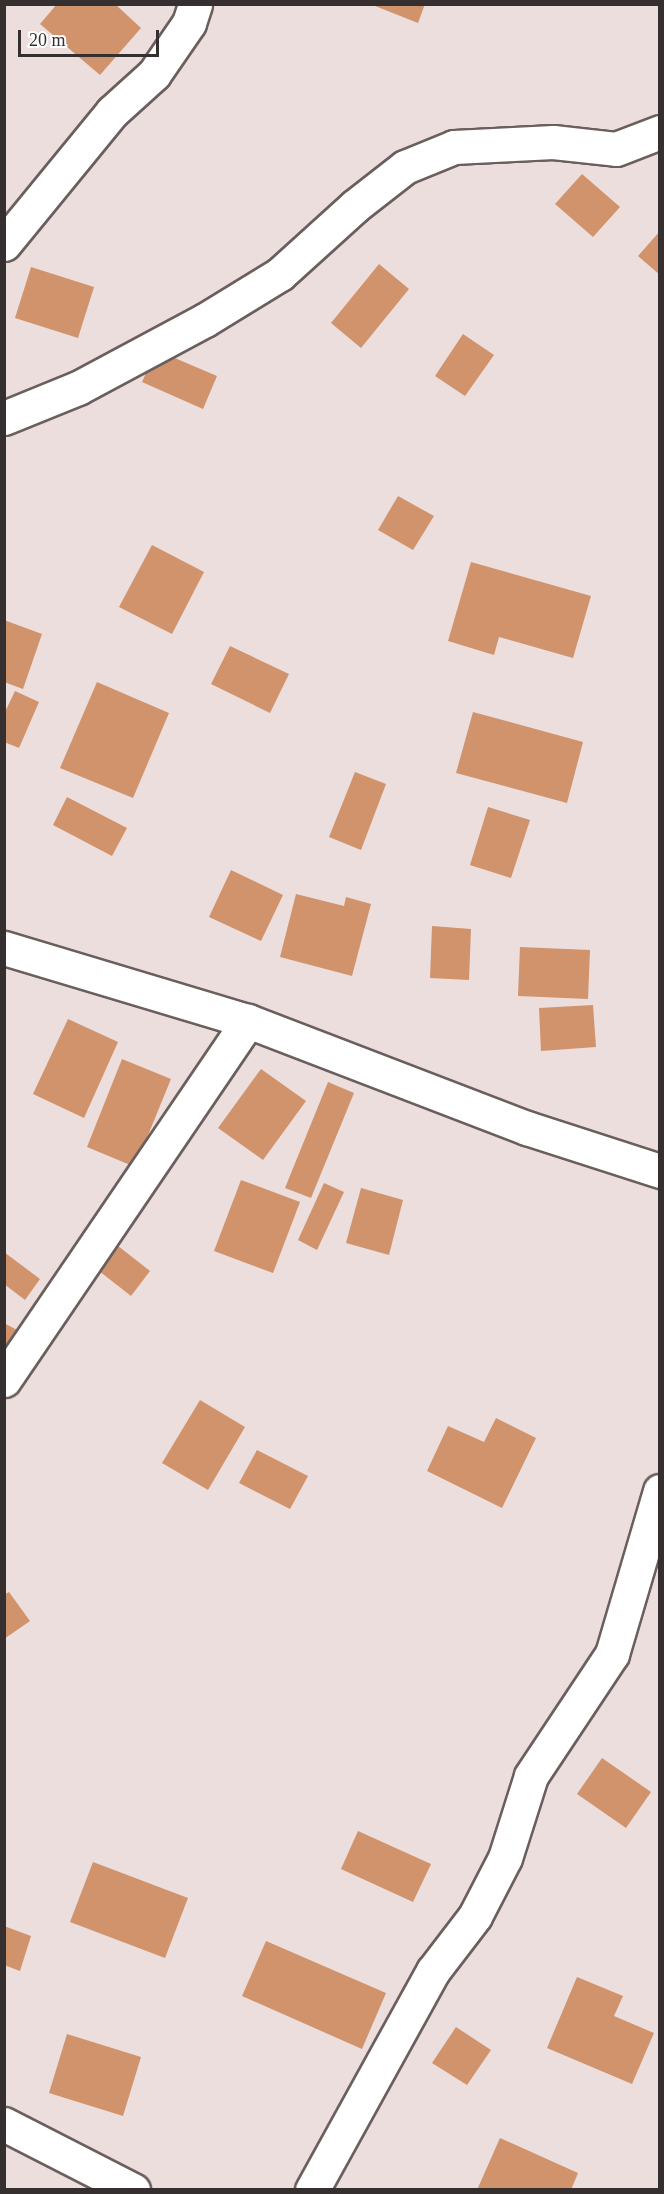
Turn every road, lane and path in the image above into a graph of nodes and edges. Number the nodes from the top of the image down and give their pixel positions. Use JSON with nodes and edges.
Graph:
{"nodes":[{"id":1,"x":195,"y":4,"type":"edge"},
{"id":2,"x":660,"y":132,"type":"edge"},
{"id":3,"x":4,"y":244,"type":"edge"},
{"id":4,"x":4,"y":418,"type":"edge"},
{"id":5,"x":4,"y":948,"type":"edge"},
{"id":6,"x":248,"y":1021,"type":"junction"},
{"id":7,"x":660,"y":1171,"type":"edge"},
{"id":8,"x":4,"y":1380,"type":"edge"},
{"id":9,"x":660,"y":1491,"type":"edge"},
{"id":10,"x":4,"y":2124,"type":"edge"},
{"id":11,"x":134,"y":2190,"type":"edge"},
{"id":12,"x":312,"y":2190,"type":"edge"}],
"edges":[{"from":1,"to":3,"type":"street"},
{"from":2,"to":4,"type":"street"},
{"from":5,"to":6,"type":"street"},
{"from":6,"to":7,"type":"street"},
{"from":6,"to":8,"type":"street"},
{"from":9,"to":12,"type":"street"},
{"from":10,"to":11,"type":"street"}]}
